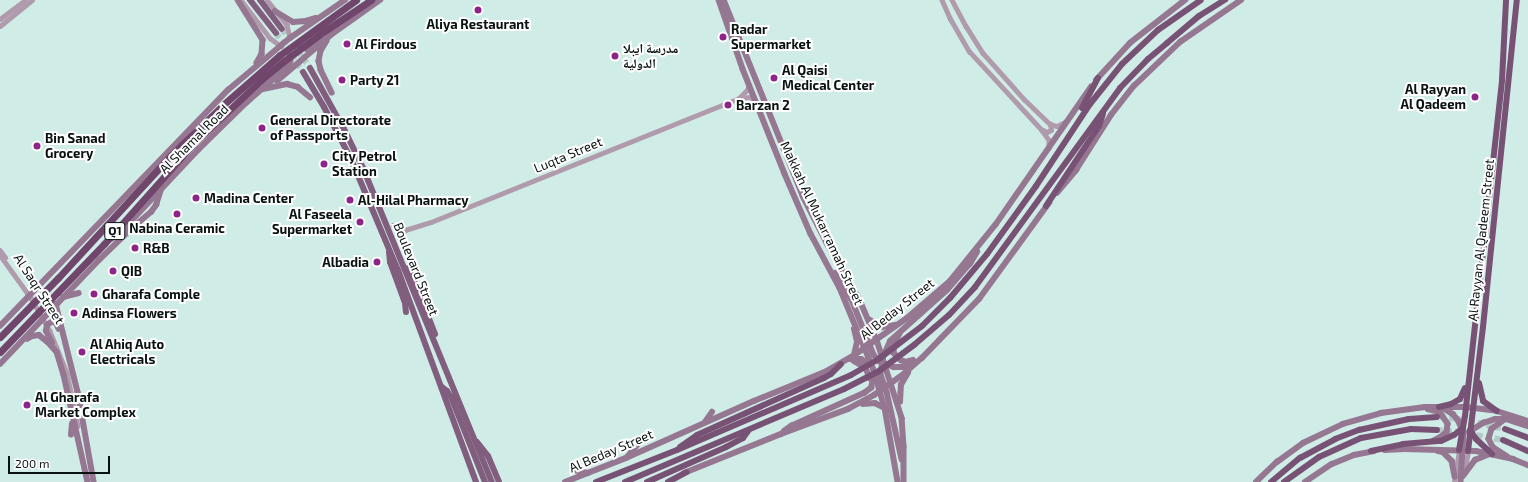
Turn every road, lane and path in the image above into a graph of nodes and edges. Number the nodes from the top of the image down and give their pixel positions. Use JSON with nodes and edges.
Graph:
{"nodes":[{"id":1,"x":25,"y":0,"type":"edge"},
{"id":2,"x":32,"y":0,"type":"edge"},
{"id":3,"x":239,"y":0,"type":"edge"},
{"id":4,"x":250,"y":0,"type":"edge"},
{"id":5,"x":260,"y":0,"type":"edge"},
{"id":6,"x":267,"y":0,"type":"edge"},
{"id":7,"x":344,"y":0,"type":"edge"},
{"id":8,"x":356,"y":0,"type":"edge"},
{"id":9,"x":371,"y":0,"type":"edge"},
{"id":10,"x":380,"y":0,"type":"edge"},
{"id":11,"x":719,"y":0,"type":"edge"},
{"id":12,"x":724,"y":0,"type":"edge"},
{"id":13,"x":942,"y":0,"type":"edge"},
{"id":14,"x":952,"y":0,"type":"edge"},
{"id":15,"x":1185,"y":0,"type":"edge"},
{"id":16,"x":1201,"y":0,"type":"edge"},
{"id":17,"x":1225,"y":0,"type":"edge"},
{"id":18,"x":1241,"y":0,"type":"edge"},
{"id":19,"x":1506,"y":0,"type":"edge"},
{"id":20,"x":1517,"y":0,"type":"edge"},
{"id":21,"x":275,"y":11,"type":"junction"},
{"id":22,"x":325,"y":14,"type":"junction"},
{"id":23,"x":0,"y":18,"type":"edge"},
{"id":24,"x":319,"y":19,"type":"junction"},
{"id":25,"x":0,"y":26,"type":"edge"},
{"id":26,"x":282,"y":29,"type":"tunnel mouth"},
{"id":27,"x":338,"y":30,"type":"junction"},
{"id":28,"x":299,"y":32,"type":"junction"},
{"id":29,"x":276,"y":33,"type":"tunnel mouth"},
{"id":30,"x":332,"y":34,"type":"junction"},
{"id":31,"x":290,"y":38,"type":"junction"},
{"id":32,"x":281,"y":46,"type":"junction"},
{"id":33,"x":293,"y":52,"type":"junction"},
{"id":34,"x":312,"y":52,"type":"junction"},
{"id":35,"x":273,"y":53,"type":"junction"},
{"id":36,"x":306,"y":57,"type":"junction"},
{"id":37,"x":296,"y":66,"type":"junction"},
{"id":38,"x":255,"y":67,"type":"junction"},
{"id":39,"x":310,"y":68,"type":"tunnel mouth"},
{"id":40,"x":285,"y":69,"type":"junction"},
{"id":41,"x":303,"y":72,"type":"tunnel mouth"},
{"id":42,"x":1098,"y":78,"type":"junction"},
{"id":43,"x":749,"y":85,"type":"junction"},
{"id":44,"x":269,"y":87,"type":"junction"},
{"id":45,"x":260,"y":90,"type":"junction"},
{"id":46,"x":332,"y":93,"type":"dead end"},
{"id":47,"x":310,"y":96,"type":"dead end"},
{"id":48,"x":739,"y":98,"type":"junction"},
{"id":49,"x":755,"y":100,"type":"junction"},
{"id":50,"x":1103,"y":111,"type":"junction"},
{"id":51,"x":1070,"y":119,"type":"junction"},
{"id":52,"x":1050,"y":124,"type":"junction"},
{"id":53,"x":1077,"y":124,"type":"junction"},
{"id":54,"x":1041,"y":129,"type":"junction"},
{"id":55,"x":1049,"y":148,"type":"junction"},
{"id":56,"x":792,"y":170,"type":"junction"},
{"id":57,"x":799,"y":174,"type":"dead end"},
{"id":58,"x":139,"y":181,"type":"junction"},
{"id":59,"x":162,"y":188,"type":"junction"},
{"id":60,"x":1046,"y":206,"type":"junction"},
{"id":61,"x":393,"y":225,"type":"dead end"},
{"id":62,"x":132,"y":228,"type":"junction"},
{"id":63,"x":405,"y":230,"type":"junction"},
{"id":64,"x":99,"y":234,"type":"junction"},
{"id":65,"x":114,"y":237,"type":"junction"},
{"id":66,"x":400,"y":242,"type":"dead end"},
{"id":67,"x":981,"y":242,"type":"junction"},
{"id":68,"x":104,"y":244,"type":"junction"},
{"id":69,"x":389,"y":249,"type":"junction"},
{"id":70,"x":0,"y":250,"type":"edge"},
{"id":71,"x":0,"y":255,"type":"edge"},
{"id":72,"x":99,"y":260,"type":"junction"},
{"id":73,"x":409,"y":267,"type":"dead end"},
{"id":74,"x":830,"y":267,"type":"junction"},
{"id":75,"x":99,"y":269,"type":"dead end"},
{"id":76,"x":21,"y":280,"type":"junction"},
{"id":77,"x":79,"y":292,"type":"dead end"},
{"id":78,"x":63,"y":297,"type":"junction"},
{"id":79,"x":846,"y":302,"type":"junction"},
{"id":80,"x":33,"y":303,"type":"junction"},
{"id":81,"x":56,"y":304,"type":"junction"},
{"id":82,"x":406,"y":312,"type":"dead end"},
{"id":83,"x":868,"y":317,"type":"junction"},
{"id":84,"x":904,"y":320,"type":"junction"},
{"id":85,"x":0,"y":326,"type":"edge"},
{"id":86,"x":0,"y":330,"type":"edge"},
{"id":87,"x":51,"y":330,"type":"junction"},
{"id":88,"x":902,"y":331,"type":"junction"},
{"id":89,"x":0,"y":337,"type":"edge"},
{"id":90,"x":22,"y":342,"type":"junction"},
{"id":91,"x":878,"y":342,"type":"junction"},
{"id":92,"x":868,"y":346,"type":"junction"},
{"id":93,"x":54,"y":348,"type":"junction"},
{"id":94,"x":66,"y":348,"type":"junction"},
{"id":95,"x":930,"y":350,"type":"junction"},
{"id":96,"x":0,"y":352,"type":"edge"},
{"id":97,"x":853,"y":356,"type":"junction"},
{"id":98,"x":441,"y":357,"type":"junction"},
{"id":99,"x":876,"y":358,"type":"junction"},
{"id":100,"x":922,"y":358,"type":"junction"},
{"id":101,"x":848,"y":360,"type":"junction"},
{"id":102,"x":884,"y":362,"type":"junction"},
{"id":103,"x":0,"y":364,"type":"edge"},
{"id":104,"x":840,"y":364,"type":"junction"},
{"id":105,"x":873,"y":367,"type":"junction"},
{"id":106,"x":912,"y":368,"type":"junction"},
{"id":107,"x":1470,"y":371,"type":"junction"},
{"id":108,"x":1478,"y":371,"type":"junction"},
{"id":109,"x":880,"y":374,"type":"junction"},
{"id":110,"x":891,"y":382,"type":"junction"},
{"id":111,"x":886,"y":386,"type":"junction"},
{"id":112,"x":442,"y":388,"type":"junction"},
{"id":113,"x":880,"y":389,"type":"junction"},
{"id":114,"x":868,"y":390,"type":"junction"},
{"id":115,"x":752,"y":396,"type":"dead end"},
{"id":116,"x":763,"y":396,"type":"junction"},
{"id":117,"x":1466,"y":406,"type":"junction"},
{"id":118,"x":1439,"y":407,"type":"junction"},
{"id":119,"x":1474,"y":407,"type":"junction"},
{"id":120,"x":885,"y":408,"type":"junction"},
{"id":121,"x":1408,"y":409,"type":"junction"},
{"id":122,"x":1497,"y":411,"type":"junction"},
{"id":123,"x":712,"y":412,"type":"dead end"},
{"id":124,"x":829,"y":416,"type":"junction"},
{"id":125,"x":1437,"y":417,"type":"tunnel mouth"},
{"id":126,"x":902,"y":418,"type":"junction"},
{"id":127,"x":73,"y":419,"type":"junction"},
{"id":128,"x":1466,"y":419,"type":"junction"},
{"id":129,"x":1506,"y":419,"type":"junction"},
{"id":130,"x":1528,"y":421,"type":"edge"},
{"id":131,"x":705,"y":422,"type":"junction"},
{"id":132,"x":1528,"y":426,"type":"edge"},
{"id":133,"x":1462,"y":428,"type":"junction"},
{"id":134,"x":1506,"y":429,"type":"tunnel mouth"},
{"id":135,"x":749,"y":430,"type":"junction"},
{"id":136,"x":1437,"y":430,"type":"tunnel mouth"},
{"id":137,"x":1471,"y":431,"type":"junction"},
{"id":138,"x":84,"y":434,"type":"junction"},
{"id":139,"x":780,"y":434,"type":"junction"},
{"id":140,"x":71,"y":435,"type":"dead end"},
{"id":141,"x":1464,"y":437,"type":"junction"},
{"id":142,"x":1528,"y":438,"type":"edge"},
{"id":143,"x":475,"y":440,"type":"junction"},
{"id":144,"x":1502,"y":440,"type":"tunnel mouth"},
{"id":145,"x":638,"y":444,"type":"dead end"},
{"id":146,"x":1432,"y":446,"type":"junction"},
{"id":147,"x":677,"y":450,"type":"junction"},
{"id":148,"x":1463,"y":450,"type":"junction"},
{"id":149,"x":1372,"y":451,"type":"joint"},
{"id":150,"x":1528,"y":451,"type":"edge"},
{"id":151,"x":1492,"y":454,"type":"junction"},
{"id":152,"x":626,"y":458,"type":"junction"},
{"id":153,"x":1513,"y":459,"type":"junction"},
{"id":154,"x":84,"y":461,"type":"junction"},
{"id":155,"x":904,"y":465,"type":"junction"},
{"id":156,"x":1528,"y":466,"type":"edge"},
{"id":157,"x":574,"y":470,"type":"dead end"},
{"id":158,"x":687,"y":472,"type":"junction"},
{"id":159,"x":588,"y":473,"type":"junction"},
{"id":160,"x":1463,"y":476,"type":"junction"},
{"id":161,"x":1455,"y":479,"type":"edge"},
{"id":162,"x":88,"y":482,"type":"edge"},
{"id":163,"x":94,"y":482,"type":"edge"},
{"id":164,"x":476,"y":482,"type":"edge"},
{"id":165,"x":485,"y":482,"type":"edge"},
{"id":166,"x":492,"y":482,"type":"edge"},
{"id":167,"x":499,"y":482,"type":"edge"},
{"id":168,"x":565,"y":482,"type":"edge"},
{"id":169,"x":596,"y":482,"type":"edge"},
{"id":170,"x":625,"y":482,"type":"edge"},
{"id":171,"x":647,"y":482,"type":"edge"},
{"id":172,"x":662,"y":482,"type":"edge"},
{"id":173,"x":668,"y":482,"type":"edge"},
{"id":174,"x":898,"y":482,"type":"edge"},
{"id":175,"x":904,"y":482,"type":"edge"},
{"id":176,"x":1256,"y":482,"type":"edge"},
{"id":177,"x":1271,"y":482,"type":"edge"},
{"id":178,"x":1284,"y":482,"type":"edge"},
{"id":179,"x":1305,"y":482,"type":"edge"},
{"id":180,"x":1462,"y":482,"type":"edge"}],
"edges":[{"from":1,"to":23,"type":"street"},
{"from":2,"to":25,"type":"street"},
{"from":3,"to":32,"type":"street"},
{"from":3,"to":38,"type":"main road"},
{"from":4,"to":29,"type":"main road"},
{"from":5,"to":26,"type":"main road"},
{"from":6,"to":21,"type":"street"},
{"from":7,"to":22,"type":"main road"},
{"from":8,"to":64,"type":"highway","name":"Al Shamal Road","number":"Q1"},
{"from":9,"to":68,"type":"highway","name":"Al Shamal Road","number":"Q1"},
{"from":10,"to":27,"type":"main road"},
{"from":11,"to":43,"type":"main road","name":"Makkah Al Mukarramah Street"},
{"from":12,"to":56,"type":"main road","name":"Makkah Al Mukarramah Street"},
{"from":13,"to":54,"type":"street"},
{"from":14,"to":52,"type":"street"},
{"from":15,"to":42,"type":"main road","name":"Al Beday Street"},
{"from":16,"to":53,"type":"highway","name":"Al Beday Street"},
{"from":17,"to":50,"type":"highway"},
{"from":18,"to":60,"type":"main road"},
{"from":19,"to":107,"type":"highway","name":"Al Rayyan Al Qadeem Street"},
{"from":20,"to":108,"type":"highway","name":"Al Rayyan Al Qadeem Street"},
{"from":21,"to":22,"type":"main road"},
{"from":21,"to":31,"type":"street"},
{"from":22,"to":24,"type":"main road"},
{"from":24,"to":28,"type":"main road","name":"Al Shamal Road"},
{"from":24,"to":30,"type":"main road"},
{"from":27,"to":30,"type":"main road"},
{"from":27,"to":46,"type":"main road"},
{"from":28,"to":31,"type":"main road","name":"Al Shamal Road"},
{"from":28,"to":33,"type":"main road"},
{"from":30,"to":34,"type":"main road"},
{"from":31,"to":32,"type":"main road","name":"Al Shamal Road"},
{"from":31,"to":33,"type":"main road"},
{"from":32,"to":33,"type":"main road"},
{"from":32,"to":35,"type":"main road","name":"Al Shamal Road"},
{"from":33,"to":34,"type":"main road"},
{"from":33,"to":35,"type":"main road"},
{"from":33,"to":36,"type":"main road"},
{"from":33,"to":37,"type":"main road"},
{"from":33,"to":40,"type":"main road"},
{"from":34,"to":36,"type":"main road"},
{"from":35,"to":38,"type":"main road","name":"Al Shamal Road"},
{"from":35,"to":40,"type":"main road"},
{"from":36,"to":37,"type":"main road"},
{"from":37,"to":44,"type":"main road"},
{"from":38,"to":58,"type":"main road","name":"Al Shamal Road"},
{"from":39,"to":98,"type":"main road","name":"Boulevard Street"},
{"from":40,"to":45,"type":"main road","name":"Al Shamal Road"},
{"from":41,"to":69,"type":"main road","name":"Boulevard Street"},
{"from":42,"to":51,"type":"main road","name":"Al Beday Street"},
{"from":42,"to":53,"type":"highway"},
{"from":43,"to":48,"type":"street"},
{"from":43,"to":49,"type":"main road","name":"Makkah Al Mukarramah Street"},
{"from":44,"to":45,"type":"main road"},
{"from":44,"to":47,"type":"main road"},
{"from":45,"to":59,"type":"main road","name":"Al Shamal Road"},
{"from":48,"to":49,"type":"street","name":"Luqta Street"},
{"from":48,"to":63,"type":"street","name":"Luqta Street"},
{"from":49,"to":74,"type":"main road","name":"Makkah Al Mukarramah Street"},
{"from":50,"to":60,"type":"highway"},
{"from":50,"to":135,"type":"highway"},
{"from":51,"to":52,"type":"street"},
{"from":51,"to":55,"type":"main road","name":"Al Beday Street"},
{"from":52,"to":54,"type":"street"},
{"from":53,"to":147,"type":"highway","name":"Al Beday Street"},
{"from":54,"to":55,"type":"street"},
{"from":55,"to":67,"type":"main road","name":"Al Beday Street"},
{"from":56,"to":57,"type":"main road"},
{"from":56,"to":83,"type":"main road","name":"Makkah Al Mukarramah Street"},
{"from":58,"to":64,"type":"highway"},
{"from":58,"to":85,"type":"main road","name":"Al Shamal Road"},
{"from":59,"to":62,"type":"main road","name":"Al Shamal Road"},
{"from":59,"to":65,"type":"main road"},
{"from":60,"to":95,"type":"main road"},
{"from":61,"to":63,"type":"street"},
{"from":62,"to":65,"type":"main road"},
{"from":62,"to":72,"type":"main road","name":"Al Shamal Road"},
{"from":63,"to":66,"type":"street"},
{"from":64,"to":80,"type":"highway","name":"Al Shamal Road","number":"Q1"},
{"from":65,"to":68,"type":"main road"},
{"from":67,"to":84,"type":"main road","name":"Al Beday Street"},
{"from":67,"to":88,"type":"main road"},
{"from":68,"to":96,"type":"highway","name":"Al Shamal Road","number":"Q1"},
{"from":69,"to":82,"type":"main road"},
{"from":69,"to":112,"type":"main road","name":"Boulevard Street"},
{"from":70,"to":76,"type":"street","name":"Al Saqr Street"},
{"from":71,"to":76,"type":"street","name":"Al Saqr Street"},
{"from":72,"to":75,"type":"main road"},
{"from":72,"to":78,"type":"main road","name":"Al Shamal Road"},
{"from":73,"to":98,"type":"main road"},
{"from":74,"to":79,"type":"main road","name":"Makkah Al Mukarramah Street"},
{"from":74,"to":92,"type":"main road"},
{"from":76,"to":87,"type":"street","name":"Al Saqr Street"},
{"from":77,"to":78,"type":"main road"},
{"from":78,"to":81,"type":"main road","name":"Al Shamal Road"},
{"from":79,"to":92,"type":"main road","name":"Makkah Al Mukarramah Street"},
{"from":79,"to":97,"type":"main road"},
{"from":80,"to":86,"type":"highway"},
{"from":80,"to":89,"type":"highway","name":"Al Shamal Road","number":"Q1"},
{"from":81,"to":90,"type":"main road","name":"Al Shamal Road"},
{"from":81,"to":94,"type":"main road"},
{"from":83,"to":84,"type":"main road"},
{"from":83,"to":91,"type":"main road","name":"Makkah Al Mukarramah Street"},
{"from":84,"to":91,"type":"main road","name":"Al Beday Street"},
{"from":87,"to":138,"type":"street","name":"Al Saqr Street"},
{"from":87,"to":154,"type":"street","name":"Al Saqr Street"},
{"from":88,"to":95,"type":"main road"},
{"from":88,"to":102,"type":"main road"},
{"from":90,"to":93,"type":"main road"},
{"from":90,"to":103,"type":"main road","name":"Al Shamal Road"},
{"from":91,"to":92,"type":"main road","name":"Al Beday Street"},
{"from":91,"to":99,"type":"main road"},
{"from":91,"to":102,"type":"main road","name":"Makkah Al Mukarramah Street"},
{"from":92,"to":97,"type":"main road","name":"Al Beday Street"},
{"from":92,"to":99,"type":"main road"},
{"from":92,"to":105,"type":"main road","name":"Makkah Al Mukarramah Street"},
{"from":93,"to":94,"type":"main road"},
{"from":93,"to":127,"type":"main road"},
{"from":94,"to":138,"type":"main road"},
{"from":95,"to":100,"type":"main road"},
{"from":97,"to":101,"type":"main road","name":"Al Beday Street"},
{"from":98,"to":143,"type":"main road","name":"Boulevard Street"},
{"from":99,"to":102,"type":"main road"},
{"from":99,"to":105,"type":"main road"},
{"from":100,"to":102,"type":"main road"},
{"from":100,"to":106,"type":"main road"},
{"from":101,"to":104,"type":"main road","name":"Al Beday Street"},
{"from":101,"to":105,"type":"main road"},
{"from":102,"to":109,"type":"main road"},
{"from":102,"to":110,"type":"main road","name":"Makkah Al Mukarramah Street"},
{"from":104,"to":114,"type":"main road"},
{"from":104,"to":116,"type":"main road","name":"Al Beday Street"},
{"from":104,"to":147,"type":"highway"},
{"from":105,"to":109,"type":"main road"},
{"from":105,"to":113,"type":"main road","name":"Makkah Al Mukarramah Street"},
{"from":105,"to":114,"type":"main road"},
{"from":106,"to":110,"type":"main road"},
{"from":106,"to":126,"type":"main road"},
{"from":107,"to":117,"type":"highway","name":"Al Rayyan Al Qadeem Street"},
{"from":107,"to":118,"type":"highway"},
{"from":108,"to":119,"type":"highway","name":"Al Rayyan Al Qadeem Street"},
{"from":108,"to":122,"type":"highway"},
{"from":109,"to":111,"type":"main road"},
{"from":109,"to":113,"type":"main road"},
{"from":110,"to":111,"type":"main road"},
{"from":110,"to":126,"type":"main road","name":"Makkah Al Mukarramah Street"},
{"from":111,"to":113,"type":"main road"},
{"from":111,"to":155,"type":"main road"},
{"from":112,"to":164,"type":"main road","name":"Boulevard Street"},
{"from":112,"to":165,"type":"main road"},
{"from":113,"to":120,"type":"main road","name":"Makkah Al Mukarramah Street"},
{"from":113,"to":124,"type":"main road"},
{"from":114,"to":139,"type":"main road"},
{"from":115,"to":116,"type":"main road"},
{"from":116,"to":131,"type":"main road","name":"Al Beday Street"},
{"from":117,"to":118,"type":"main road"},
{"from":117,"to":119,"type":"main road"},
{"from":117,"to":128,"type":"highway","name":"Al Rayyan Al Qadeem Street"},
{"from":118,"to":121,"type":"main road"},
{"from":118,"to":133,"type":"main road"},
{"from":119,"to":122,"type":"main road"},
{"from":119,"to":128,"type":"highway"},
{"from":119,"to":137,"type":"highway","name":"Al Rayyan Al Qadeem Street"},
{"from":120,"to":124,"type":"main road"},
{"from":120,"to":174,"type":"main road","name":"Makkah Al Mukarramah Street"},
{"from":121,"to":146,"type":"main road"},
{"from":121,"to":176,"type":"main road"},
{"from":122,"to":130,"type":"main road"},
{"from":123,"to":131,"type":"main road"},
{"from":124,"to":139,"type":"main road"},
{"from":125,"to":177,"type":"highway"},
{"from":126,"to":155,"type":"main road","name":"Makkah Al Mukarramah Street"},
{"from":127,"to":140,"type":"main road"},
{"from":127,"to":154,"type":"main road"},
{"from":128,"to":133,"type":"highway","name":"Al Rayyan Al Qadeem Street"},
{"from":128,"to":137,"type":"highway"},
{"from":129,"to":132,"type":"main road"},
{"from":129,"to":137,"type":"main road"},
{"from":129,"to":153,"type":"main road"},
{"from":131,"to":152,"type":"main road","name":"Al Beday Street"},
{"from":133,"to":141,"type":"main road"},
{"from":133,"to":146,"type":"highway"},
{"from":133,"to":148,"type":"highway","name":"Al Rayyan Al Qadeem Street"},
{"from":134,"to":142,"type":"highway"},
{"from":135,"to":170,"type":"highway"},
{"from":135,"to":171,"type":"highway"},
{"from":136,"to":178,"type":"highway"},
{"from":137,"to":141,"type":"main road"},
{"from":137,"to":148,"type":"highway","name":"Al Rayyan Al Qadeem Street"},
{"from":137,"to":151,"type":"highway"},
{"from":138,"to":163,"type":"main road"},
{"from":139,"to":158,"type":"main road"},
{"from":141,"to":148,"type":"main road"},
{"from":143,"to":166,"type":"main road","name":"Boulevard Street"},
{"from":143,"to":167,"type":"main road"},
{"from":144,"to":150,"type":"highway"},
{"from":145,"to":152,"type":"main road"},
{"from":146,"to":148,"type":"main road"},
{"from":146,"to":149,"type":"highway"},
{"from":146,"to":161,"type":"main road"},
{"from":147,"to":169,"type":"highway","name":"Al Beday Street"},
{"from":148,"to":151,"type":"main road"},
{"from":148,"to":160,"type":"street","name":"Al Rayyan Al Qadeem Street"},
{"from":148,"to":161,"type":"street","name":"Al Rayyan Al Qadeem Street"},
{"from":148,"to":180,"type":"main road"},
{"from":149,"to":179,"type":"main road"},
{"from":151,"to":153,"type":"main road"},
{"from":151,"to":160,"type":"main road"},
{"from":152,"to":159,"type":"main road","name":"Al Beday Street"},
{"from":153,"to":156,"type":"main road"},
{"from":154,"to":162,"type":"main road"},
{"from":155,"to":175,"type":"main road","name":"Makkah Al Mukarramah Street"},
{"from":157,"to":159,"type":"main road"},
{"from":158,"to":172,"type":"main road"},
{"from":158,"to":173,"type":"highway"},
{"from":159,"to":168,"type":"main road","name":"Al Beday Street"},
{"from":160,"to":180,"type":"street","name":"Al Rayyan Al Qadeem Street"}]}
